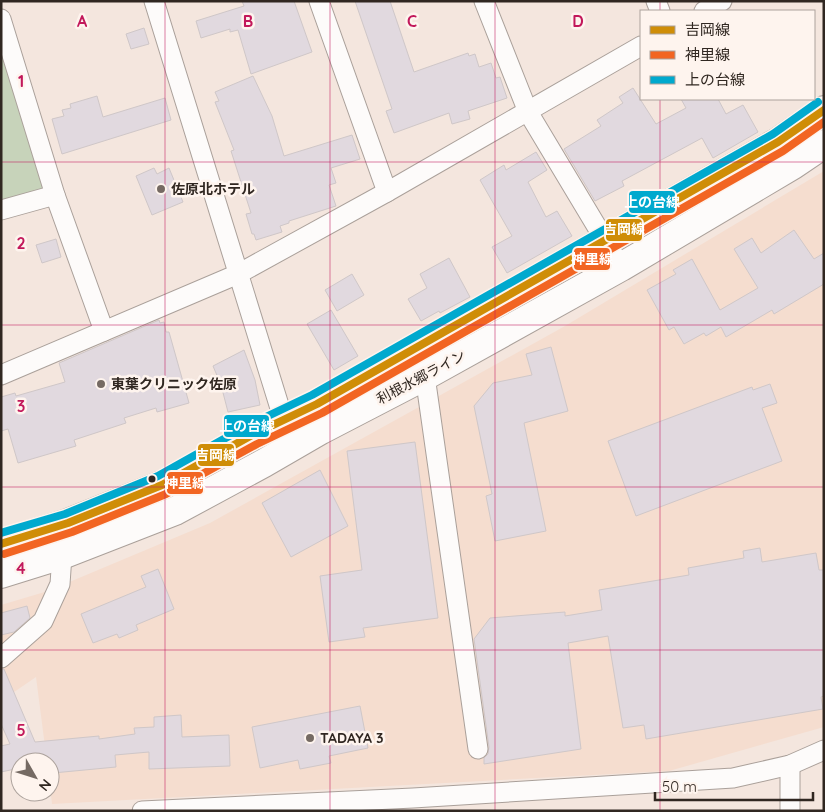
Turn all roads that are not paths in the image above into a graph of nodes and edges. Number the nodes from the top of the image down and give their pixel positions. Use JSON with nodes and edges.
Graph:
{"nodes":[{"id":1,"x":154,"y":1,"type":"edge"},
{"id":2,"x":319,"y":1,"type":"edge"},
{"id":3,"x":484,"y":1,"type":"edge"},
{"id":4,"x":722,"y":1,"type":"edge"},
{"id":5,"x":706,"y":10,"type":"edge"},
{"id":6,"x":1,"y":19,"type":"edge"},
{"id":7,"x":640,"y":47,"type":"edge"},
{"id":8,"x":824,"y":110,"type":"edge"},
{"id":9,"x":528,"y":112,"type":"junction"},
{"id":10,"x":824,"y":144,"type":"edge"},
{"id":11,"x":387,"y":192,"type":"junction"},
{"id":12,"x":55,"y":195,"type":"junction"},
{"id":13,"x":1,"y":210,"type":"edge"},
{"id":14,"x":605,"y":242,"type":"junction"},
{"id":15,"x":622,"y":268,"type":"junction"},
{"id":16,"x":238,"y":274,"type":"junction"},
{"id":17,"x":104,"y":331,"type":"junction"},
{"id":18,"x":1,"y":375,"type":"edge"},
{"id":19,"x":425,"y":376,"type":"junction"},
{"id":20,"x":284,"y":419,"type":"junction"},
{"id":21,"x":292,"y":446,"type":"junction"},
{"id":22,"x":1,"y":544,"type":"edge"},
{"id":23,"x":62,"y":555,"type":"junction"},
{"id":24,"x":1,"y":574,"type":"edge"},
{"id":25,"x":1,"y":658,"type":"edge"},
{"id":26,"x":478,"y":749,"type":"dead end"},
{"id":27,"x":824,"y":750,"type":"edge"},
{"id":28,"x":790,"y":766,"type":"junction"},
{"id":29,"x":413,"y":804,"type":"edge"},
{"id":30,"x":142,"y":811,"type":"edge"},
{"id":31,"x":790,"y":811,"type":"edge"}],
"edges":[{"from":1,"to":16,"type":"street"},
{"from":2,"to":11,"type":"street"},
{"from":3,"to":9,"type":"street"},
{"from":4,"to":5,"type":"street"},
{"from":6,"to":12,"type":"street"},
{"from":7,"to":9,"type":"street"},
{"from":8,"to":14,"type":"highway","name":"利根水郷ライン"},
{"from":9,"to":11,"type":"street"},
{"from":9,"to":14,"type":"street"},
{"from":10,"to":15,"type":"highway","name":"利根水郷ライン"},
{"from":11,"to":16,"type":"street"},
{"from":12,"to":13,"type":"street"},
{"from":12,"to":17,"type":"street"},
{"from":14,"to":15,"type":"street"},
{"from":14,"to":20,"type":"highway","name":"利根水郷ライン"},
{"from":15,"to":19,"type":"highway","name":"利根水郷ライン"},
{"from":16,"to":17,"type":"street"},
{"from":16,"to":20,"type":"street"},
{"from":17,"to":18,"type":"street"},
{"from":19,"to":21,"type":"highway","name":"利根水郷ライン"},
{"from":19,"to":26,"type":"street"},
{"from":20,"to":21,"type":"street"},
{"from":20,"to":22,"type":"highway","name":"利根水郷ライン"},
{"from":21,"to":23,"type":"highway","name":"利根水郷ライン"},
{"from":23,"to":24,"type":"highway","name":"利根水郷ライン"},
{"from":23,"to":25,"type":"street"},
{"from":27,"to":28,"type":"street"},
{"from":28,"to":29,"type":"street"},
{"from":28,"to":31,"type":"street"},
{"from":29,"to":30,"type":"street"}]}
